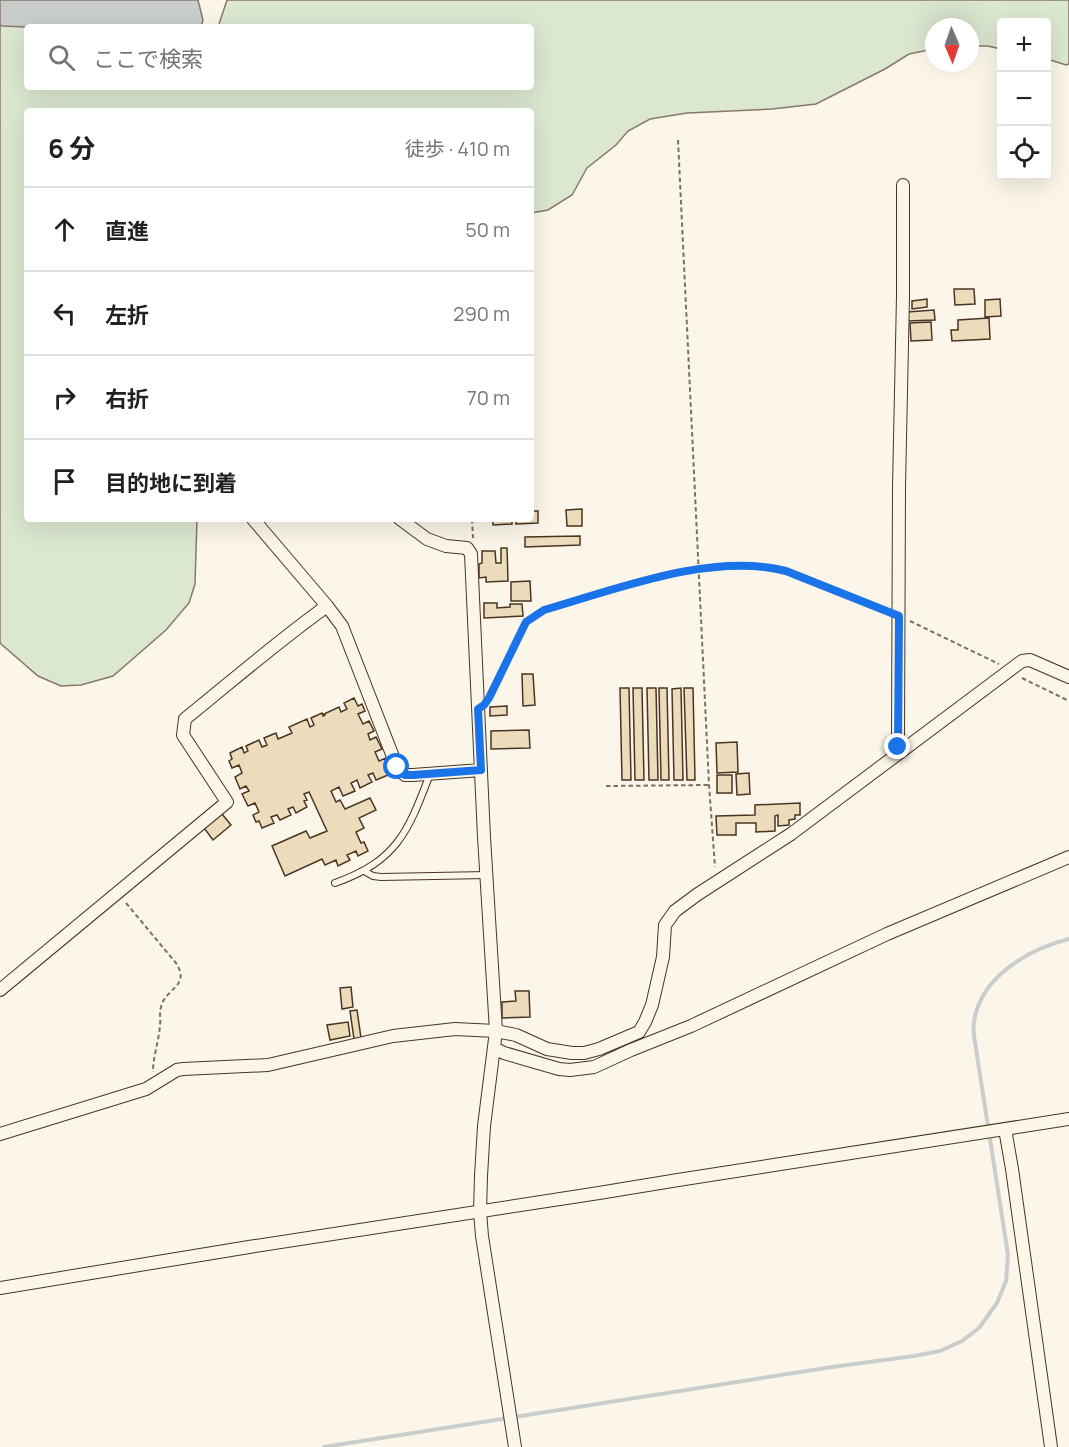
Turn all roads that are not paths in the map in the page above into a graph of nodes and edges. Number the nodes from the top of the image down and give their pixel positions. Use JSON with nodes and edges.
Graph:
{"nodes":[{"id":1,"x":903,"y":185,"type":"dead end"},
{"id":2,"x":256,"y":522,"type":"edge"},
{"id":3,"x":404,"y":522,"type":"edge"},
{"id":4,"x":327,"y":606,"type":"junction"},
{"id":5,"x":1069,"y":677,"type":"edge"},
{"id":6,"x":899,"y":752,"type":"junction"},
{"id":7,"x":481,"y":770,"type":"junction"},
{"id":8,"x":430,"y":774,"type":"junction"},
{"id":9,"x":1069,"y":857,"type":"edge"},
{"id":10,"x":364,"y":871,"type":"junction"},
{"id":11,"x":487,"y":876,"type":"junction"},
{"id":12,"x":335,"y":883,"type":"dead end"},
{"id":13,"x":0,"y":990,"type":"edge"},
{"id":14,"x":496,"y":1031,"type":"junction"},
{"id":15,"x":494,"y":1048,"type":"junction"},
{"id":16,"x":1069,"y":1119,"type":"edge"},
{"id":17,"x":1005,"y":1129,"type":"junction"},
{"id":18,"x":0,"y":1134,"type":"edge"},
{"id":19,"x":480,"y":1212,"type":"junction"},
{"id":20,"x":0,"y":1288,"type":"edge"},
{"id":21,"x":515,"y":1447,"type":"edge"},
{"id":22,"x":1051,"y":1447,"type":"edge"}],
"edges":[{"from":1,"to":6,"type":"street"},
{"from":2,"to":4,"type":"street"},
{"from":3,"to":7,"type":"street"},
{"from":4,"to":8,"type":"street"},
{"from":4,"to":13,"type":"street"},
{"from":5,"to":6,"type":"street"},
{"from":6,"to":14,"type":"street"},
{"from":7,"to":8,"type":"street"},
{"from":7,"to":11,"type":"street"},
{"from":8,"to":10,"type":"lane"},
{"from":9,"to":15,"type":"street"},
{"from":10,"to":11,"type":"lane"},
{"from":10,"to":12,"type":"lane"},
{"from":11,"to":14,"type":"street"},
{"from":14,"to":15,"type":"street"},
{"from":14,"to":18,"type":"street"},
{"from":15,"to":19,"type":"street"},
{"from":16,"to":17,"type":"street"},
{"from":17,"to":19,"type":"street"},
{"from":17,"to":22,"type":"street"},
{"from":19,"to":20,"type":"street"},
{"from":19,"to":21,"type":"street"}]}
